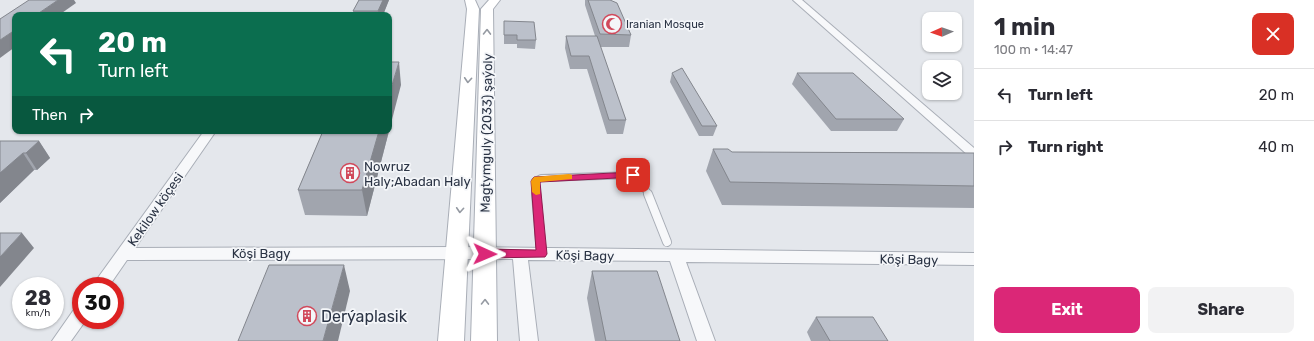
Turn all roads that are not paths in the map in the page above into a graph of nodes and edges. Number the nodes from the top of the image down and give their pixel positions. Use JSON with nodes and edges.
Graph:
{"nodes":[{"id":1,"x":470,"y":0,"type":"edge"},
{"id":2,"x":495,"y":0,"type":"edge"},
{"id":3,"x":797,"y":0,"type":"edge"},
{"id":4,"x":208,"y":134,"type":"edge"},
{"id":5,"x":974,"y":154,"type":"edge"},
{"id":6,"x":667,"y":242,"type":"dead end"},
{"id":7,"x":457,"y":253,"type":"junction"},
{"id":8,"x":124,"y":254,"type":"junction"},
{"id":9,"x":485,"y":254,"type":"junction"},
{"id":10,"x":520,"y":254,"type":"junction"},
{"id":11,"x":542,"y":254,"type":"junction"},
{"id":12,"x":676,"y":256,"type":"junction"},
{"id":13,"x":974,"y":259,"type":"edge"},
{"id":14,"x":107,"y":277,"type":"edge"},
{"id":15,"x":72,"y":326,"type":"edge"},
{"id":16,"x":61,"y":341,"type":"edge"},
{"id":17,"x":451,"y":341,"type":"edge"},
{"id":18,"x":484,"y":341,"type":"edge"},
{"id":19,"x":530,"y":341,"type":"edge"},
{"id":20,"x":706,"y":341,"type":"edge"}],
"edges":[{"from":1,"to":7,"type":"main road","name":"Magtymguly (2033) şaýoly","one_way":true},
{"from":9,"to":2,"type":"main road","name":"Magtymguly (2033) şaýoly","one_way":true},
{"from":3,"to":5,"type":"street"},
{"from":4,"to":8,"type":"street","name":"Kekilow köçesi"},
{"from":6,"to":11,"type":"lane"},
{"from":7,"to":8,"type":"street","name":"Köşi Bagy"},
{"from":7,"to":9,"type":"street","name":"Köşi Bagy"},
{"from":7,"to":17,"type":"main road","name":"Magtymguly (2033) şaýoly"},
{"from":8,"to":14,"type":"street","name":"Kekilow köçesi"},
{"from":9,"to":10,"type":"street","name":"Köşi Bagy"},
{"from":18,"to":9,"type":"main road","name":"Magtymguly (2033) şaýoly","one_way":true},
{"from":10,"to":11,"type":"street","name":"Köşi Bagy"},
{"from":10,"to":19,"type":"street"},
{"from":11,"to":12,"type":"street","name":"Köşi Bagy"},
{"from":12,"to":13,"type":"street","name":"Köşi Bagy"},
{"from":12,"to":20,"type":"street"},
{"from":15,"to":16,"type":"street"}]}
